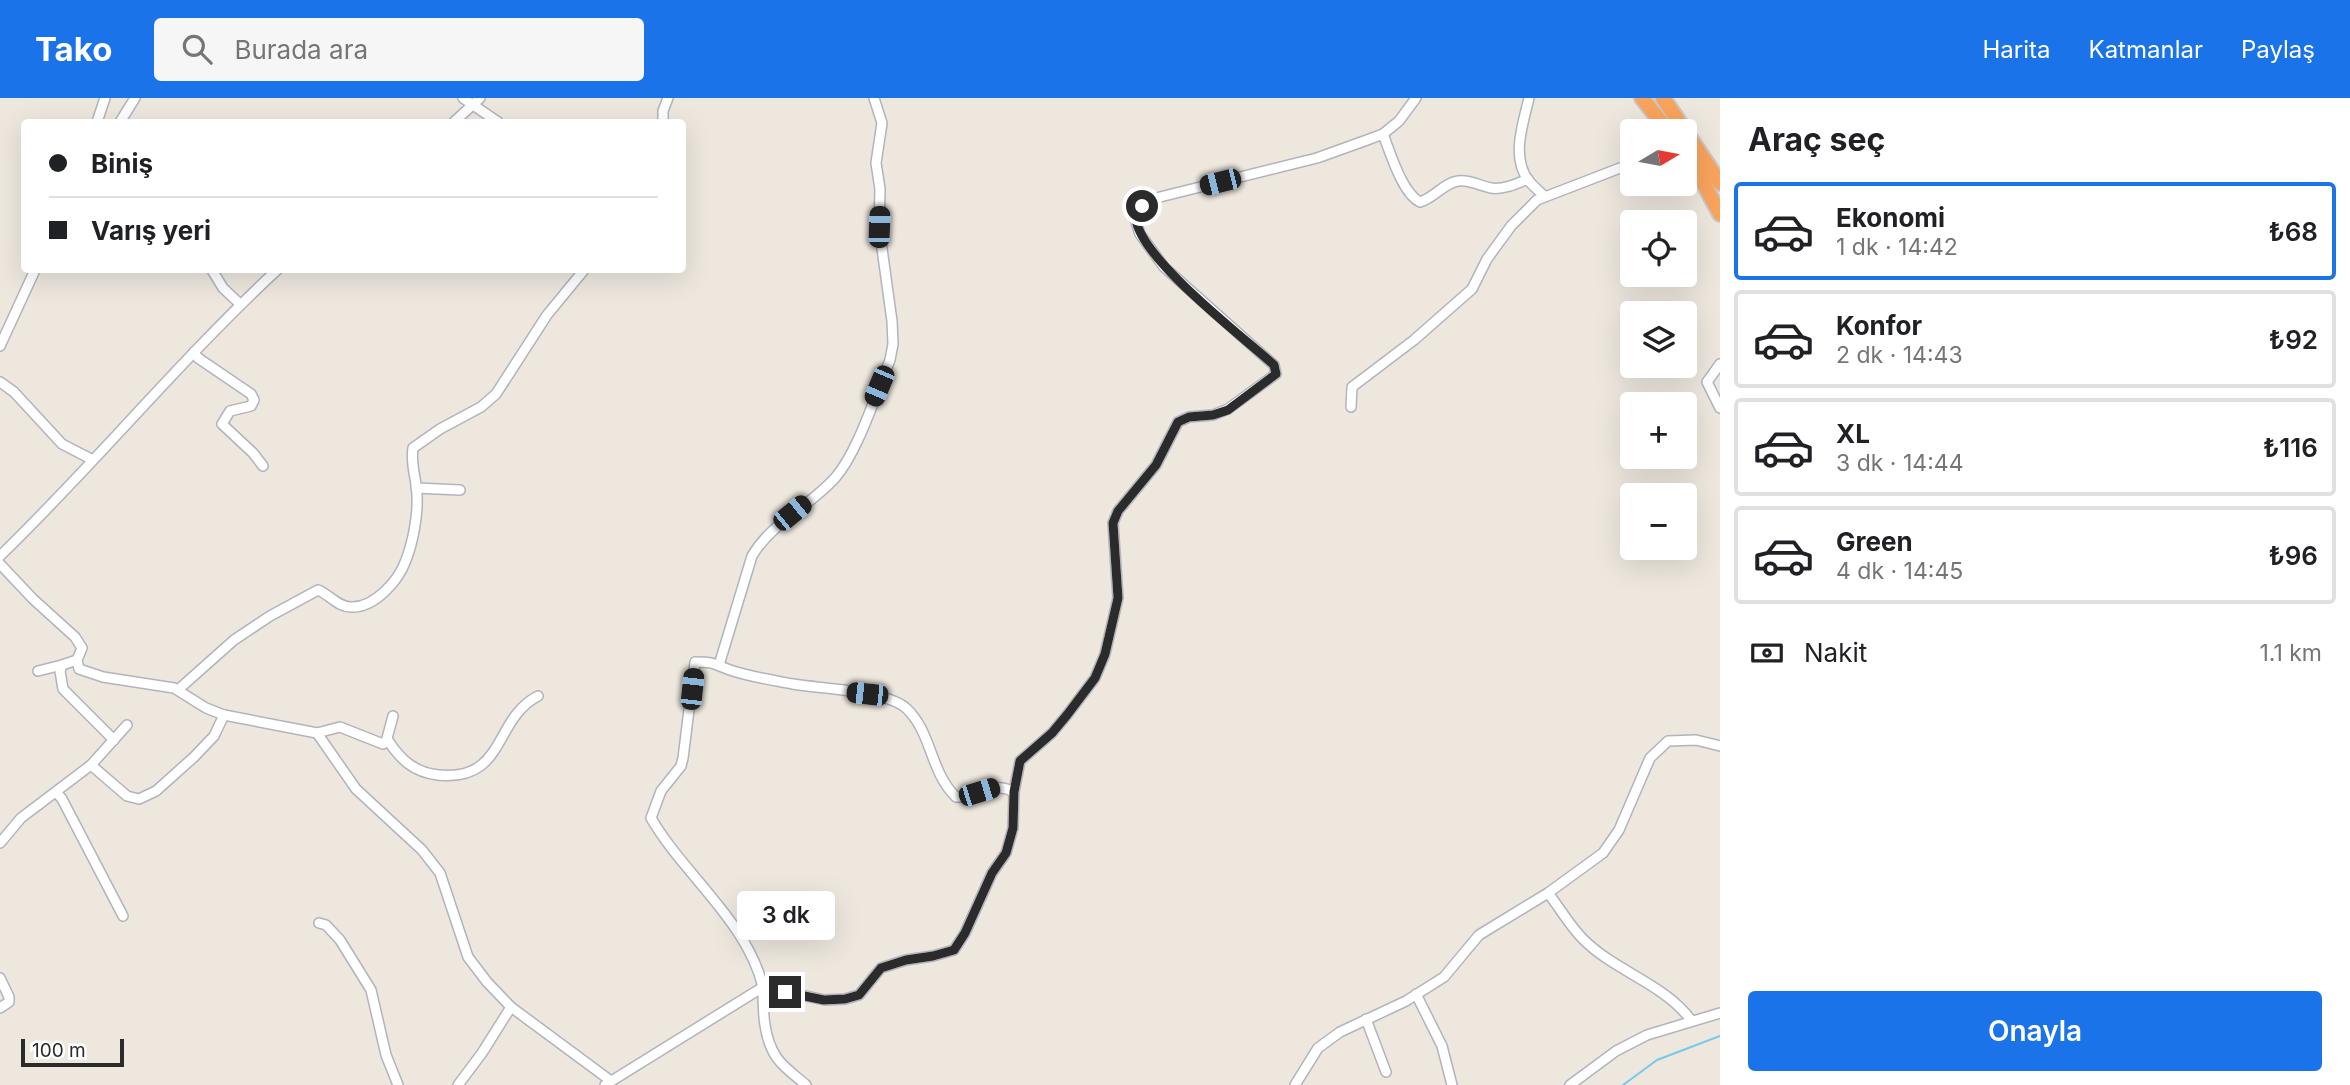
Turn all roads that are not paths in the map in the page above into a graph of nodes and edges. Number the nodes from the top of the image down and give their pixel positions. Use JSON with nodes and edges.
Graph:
{"nodes":[{"id":1,"x":105,"y":98,"type":"edge"},
{"id":2,"x":135,"y":98,"type":"edge"},
{"id":3,"x":463,"y":98,"type":"edge"},
{"id":4,"x":668,"y":98,"type":"edge"},
{"id":5,"x":874,"y":98,"type":"edge"},
{"id":6,"x":1416,"y":98,"type":"edge"},
{"id":7,"x":1529,"y":98,"type":"edge"},
{"id":8,"x":1642,"y":98,"type":"edge"},
{"id":9,"x":1663,"y":98,"type":"edge"},
{"id":10,"x":476,"y":101,"type":"edge"},
{"id":11,"x":98,"y":119,"type":"edge"},
{"id":12,"x":122,"y":119,"type":"edge"},
{"id":13,"x":457,"y":119,"type":"edge"},
{"id":14,"x":495,"y":119,"type":"edge"},
{"id":15,"x":663,"y":119,"type":"edge"},
{"id":16,"x":1659,"y":119,"type":"edge"},
{"id":17,"x":1382,"y":134,"type":"junction"},
{"id":18,"x":1620,"y":168,"type":"edge"},
{"id":19,"x":1698,"y":177,"type":"edge"},
{"id":20,"x":1718,"y":177,"type":"edge"},
{"id":21,"x":1528,"y":179,"type":"junction"},
{"id":22,"x":1544,"y":196,"type":"junction"},
{"id":23,"x":1720,"y":214,"type":"edge"},
{"id":24,"x":34,"y":273,"type":"edge"},
{"id":25,"x":214,"y":273,"type":"edge"},
{"id":26,"x":274,"y":273,"type":"edge"},
{"id":27,"x":582,"y":273,"type":"edge"},
{"id":28,"x":240,"y":304,"type":"junction"},
{"id":29,"x":0,"y":346,"type":"edge"},
{"id":30,"x":194,"y":352,"type":"junction"},
{"id":31,"x":1720,"y":364,"type":"edge"},
{"id":32,"x":0,"y":382,"type":"edge"},
{"id":33,"x":1350,"y":407,"type":"dead end"},
{"id":34,"x":1720,"y":408,"type":"edge"},
{"id":35,"x":93,"y":460,"type":"junction"},
{"id":36,"x":263,"y":466,"type":"dead end"},
{"id":37,"x":416,"y":488,"type":"junction"},
{"id":38,"x":460,"y":490,"type":"dead end"},
{"id":39,"x":0,"y":556,"type":"edge"},
{"id":40,"x":0,"y":564,"type":"edge"},
{"id":41,"x":77,"y":660,"type":"junction"},
{"id":42,"x":719,"y":664,"type":"junction"},
{"id":43,"x":62,"y":665,"type":"junction"},
{"id":44,"x":38,"y":671,"type":"dead end"},
{"id":45,"x":179,"y":689,"type":"junction"},
{"id":46,"x":538,"y":696,"type":"dead end"},
{"id":47,"x":224,"y":715,"type":"junction"},
{"id":48,"x":393,"y":716,"type":"dead end"},
{"id":49,"x":127,"y":725,"type":"dead end"},
{"id":50,"x":317,"y":733,"type":"junction"},
{"id":51,"x":387,"y":739,"type":"junction"},
{"id":52,"x":114,"y":740,"type":"junction"},
{"id":53,"x":1720,"y":746,"type":"edge"},
{"id":54,"x":91,"y":765,"type":"junction"},
{"id":55,"x":56,"y":792,"type":"junction"},
{"id":56,"x":1014,"y":792,"type":"junction"},
{"id":57,"x":0,"y":843,"type":"edge"},
{"id":58,"x":1548,"y":892,"type":"junction"},
{"id":59,"x":123,"y":916,"type":"dead end"},
{"id":60,"x":319,"y":923,"type":"dead end"},
{"id":61,"x":0,"y":978,"type":"edge"},
{"id":62,"x":763,"y":987,"type":"junction"},
{"id":63,"x":1416,"y":994,"type":"junction"},
{"id":64,"x":511,"y":1007,"type":"junction"},
{"id":65,"x":0,"y":1008,"type":"edge"},
{"id":66,"x":1720,"y":1013,"type":"edge"},
{"id":67,"x":1366,"y":1020,"type":"junction"},
{"id":68,"x":1690,"y":1020,"type":"junction"},
{"id":69,"x":1386,"y":1072,"type":"dead end"},
{"id":70,"x":608,"y":1083,"type":"edge"},
{"id":71,"x":398,"y":1085,"type":"edge"},
{"id":72,"x":458,"y":1085,"type":"edge"},
{"id":73,"x":806,"y":1085,"type":"edge"},
{"id":74,"x":1295,"y":1085,"type":"edge"},
{"id":75,"x":1452,"y":1085,"type":"edge"},
{"id":76,"x":1570,"y":1085,"type":"edge"}],
"edges":[{"from":1,"to":11,"type":"street"},
{"from":2,"to":12,"type":"street"},
{"from":3,"to":10,"type":"street"},
{"from":4,"to":15,"type":"street"},
{"from":5,"to":42,"type":"street"},
{"from":6,"to":17,"type":"street"},
{"from":7,"to":21,"type":"street"},
{"from":8,"to":16,"type":"highway"},
{"from":9,"to":20,"type":"highway"},
{"from":10,"to":13,"type":"street"},
{"from":10,"to":14,"type":"street"},
{"from":17,"to":21,"type":"street"},
{"from":17,"to":56,"type":"street"},
{"from":18,"to":22,"type":"street"},
{"from":19,"to":23,"type":"highway"},
{"from":21,"to":22,"type":"street"},
{"from":22,"to":33,"type":"street"},
{"from":24,"to":29,"type":"street"},
{"from":25,"to":28,"type":"street"},
{"from":26,"to":28,"type":"street"},
{"from":27,"to":37,"type":"street"},
{"from":28,"to":30,"type":"street"},
{"from":30,"to":35,"type":"street"},
{"from":30,"to":36,"type":"street"},
{"from":31,"to":34,"type":"street"},
{"from":32,"to":35,"type":"street"},
{"from":35,"to":39,"type":"street"},
{"from":37,"to":38,"type":"street"},
{"from":37,"to":45,"type":"street"},
{"from":40,"to":41,"type":"street"},
{"from":41,"to":43,"type":"street"},
{"from":41,"to":45,"type":"street"},
{"from":42,"to":56,"type":"street"},
{"from":42,"to":62,"type":"street"},
{"from":43,"to":44,"type":"street"},
{"from":43,"to":52,"type":"street"},
{"from":45,"to":47,"type":"street"},
{"from":46,"to":51,"type":"street"},
{"from":47,"to":50,"type":"street"},
{"from":47,"to":54,"type":"street"},
{"from":48,"to":51,"type":"street"},
{"from":49,"to":52,"type":"street"},
{"from":50,"to":51,"type":"street"},
{"from":50,"to":64,"type":"street"},
{"from":52,"to":54,"type":"street"},
{"from":53,"to":58,"type":"street"},
{"from":54,"to":55,"type":"street"},
{"from":55,"to":57,"type":"street"},
{"from":55,"to":59,"type":"street"},
{"from":56,"to":62,"type":"street"},
{"from":58,"to":63,"type":"street"},
{"from":58,"to":68,"type":"street"},
{"from":60,"to":71,"type":"street"},
{"from":61,"to":65,"type":"street"},
{"from":62,"to":70,"type":"street"},
{"from":62,"to":73,"type":"street"},
{"from":63,"to":67,"type":"street"},
{"from":63,"to":75,"type":"street"},
{"from":64,"to":70,"type":"street"},
{"from":64,"to":72,"type":"street"},
{"from":66,"to":68,"type":"street"},
{"from":67,"to":69,"type":"street"},
{"from":67,"to":74,"type":"street"},
{"from":68,"to":76,"type":"street"}]}
